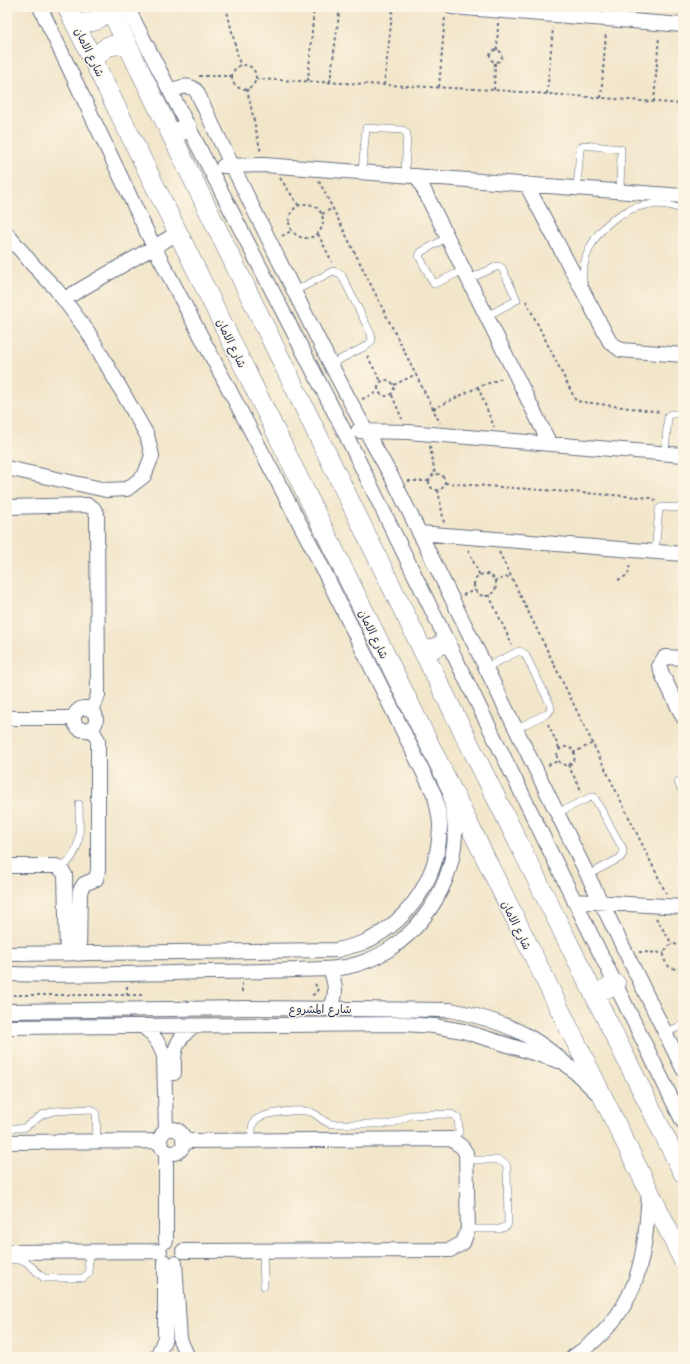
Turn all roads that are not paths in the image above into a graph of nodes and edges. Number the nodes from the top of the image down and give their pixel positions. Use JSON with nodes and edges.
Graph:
{"nodes":[{"id":1,"x":40,"y":7,"type":"edge"},
{"id":2,"x":67,"y":7,"type":"edge"},
{"id":3,"x":115,"y":8,"type":"edge"},
{"id":4,"x":449,"y":11,"type":"edge"},
{"id":5,"x":76,"y":24,"type":"junction"},
{"id":6,"x":683,"y":25,"type":"edge"},
{"id":7,"x":126,"y":44,"type":"junction"},
{"id":8,"x":93,"y":58,"type":"junction"},
{"id":9,"x":170,"y":91,"type":"junction"},
{"id":10,"x":180,"y":131,"type":"junction"},
{"id":11,"x":230,"y":165,"type":"junction"},
{"id":12,"x":208,"y":167,"type":"junction"},
{"id":13,"x":362,"y":172,"type":"junction"},
{"id":14,"x":411,"y":175,"type":"junction"},
{"id":15,"x":526,"y":184,"type":"junction"},
{"id":16,"x":578,"y":188,"type":"junction"},
{"id":17,"x":620,"y":191,"type":"junction"},
{"id":18,"x":683,"y":196,"type":"edge"},
{"id":19,"x":661,"y":199,"type":"junction"},
{"id":20,"x":683,"y":210,"type":"edge"},
{"id":21,"x":178,"y":233,"type":"junction"},
{"id":22,"x":7,"y":234,"type":"edge"},
{"id":23,"x":448,"y":238,"type":"junction"},
{"id":24,"x":154,"y":247,"type":"junction"},
{"id":25,"x":467,"y":274,"type":"junction"},
{"id":26,"x":293,"y":292,"type":"junction"},
{"id":27,"x":585,"y":295,"type":"junction"},
{"id":28,"x":64,"y":299,"type":"junction"},
{"id":29,"x":487,"y":316,"type":"junction"},
{"id":30,"x":683,"y":348,"type":"edge"},
{"id":31,"x":661,"y":353,"type":"junction"},
{"id":32,"x":683,"y":355,"type":"edge"},
{"id":33,"x":331,"y":364,"type":"junction"},
{"id":34,"x":683,"y":414,"type":"edge"},
{"id":35,"x":344,"y":431,"type":"junction"},
{"id":36,"x":365,"y":431,"type":"junction"},
{"id":37,"x":550,"y":444,"type":"junction"},
{"id":38,"x":665,"y":453,"type":"junction"},
{"id":39,"x":683,"y":455,"type":"edge"},
{"id":40,"x":7,"y":468,"type":"edge"},
{"id":41,"x":7,"y":507,"type":"edge"},
{"id":42,"x":683,"y":508,"type":"edge"},
{"id":43,"x":418,"y":533,"type":"junction"},
{"id":44,"x":655,"y":552,"type":"junction"},
{"id":45,"x":683,"y":554,"type":"edge"},
{"id":46,"x":447,"y":642,"type":"junction"},
{"id":47,"x":424,"y":653,"type":"junction"},
{"id":48,"x":683,"y":658,"type":"edge"},
{"id":49,"x":485,"y":668,"type":"junction"},
{"id":50,"x":92,"y":710,"type":"junction"},
{"id":51,"x":683,"y":717,"type":"edge"},
{"id":52,"x":7,"y":718,"type":"edge"},
{"id":53,"x":74,"y":718,"type":"junction"},
{"id":54,"x":91,"y":728,"type":"junction"},
{"id":55,"x":516,"y":729,"type":"junction"},
{"id":56,"x":683,"y":778,"type":"edge"},
{"id":57,"x":449,"y":786,"type":"junction"},
{"id":58,"x":683,"y":794,"type":"edge"},
{"id":59,"x":79,"y":804,"type":"dead end"},
{"id":60,"x":558,"y":813,"type":"junction"},
{"id":61,"x":7,"y":866,"type":"edge"},
{"id":62,"x":62,"y":869,"type":"junction"},
{"id":63,"x":588,"y":875,"type":"junction"},
{"id":64,"x":574,"y":901,"type":"junction"},
{"id":65,"x":601,"y":901,"type":"junction"},
{"id":66,"x":678,"y":907,"type":"edge"},
{"id":67,"x":132,"y":953,"type":"junction"},
{"id":68,"x":7,"y":954,"type":"edge"},
{"id":69,"x":73,"y":954,"type":"junction"},
{"id":70,"x":330,"y":969,"type":"junction"},
{"id":71,"x":7,"y":974,"type":"edge"},
{"id":72,"x":130,"y":974,"type":"junction"},
{"id":73,"x":616,"y":984,"type":"junction"},
{"id":74,"x":594,"y":994,"type":"junction"},
{"id":75,"x":246,"y":1001,"type":"junction"},
{"id":76,"x":330,"y":1008,"type":"junction"},
{"id":77,"x":7,"y":1011,"type":"edge"},
{"id":78,"x":251,"y":1025,"type":"junction"},
{"id":79,"x":144,"y":1026,"type":"junction"},
{"id":80,"x":193,"y":1026,"type":"junction"},
{"id":81,"x":683,"y":1026,"type":"edge"},
{"id":82,"x":7,"y":1027,"type":"edge"},
{"id":83,"x":665,"y":1033,"type":"junction"},
{"id":84,"x":568,"y":1064,"type":"junction"},
{"id":85,"x":683,"y":1069,"type":"edge"},
{"id":86,"x":604,"y":1100,"type":"junction"},
{"id":87,"x":683,"y":1122,"type":"edge"},
{"id":88,"x":7,"y":1128,"type":"edge"},
{"id":89,"x":451,"y":1139,"type":"junction"},
{"id":90,"x":252,"y":1140,"type":"junction"},
{"id":91,"x":97,"y":1141,"type":"junction"},
{"id":92,"x":171,"y":1141,"type":"junction"},
{"id":93,"x":7,"y":1142,"type":"edge"},
{"id":94,"x":467,"y":1160,"type":"junction"},
{"id":95,"x":683,"y":1173,"type":"edge"},
{"id":96,"x":649,"y":1191,"type":"junction"},
{"id":97,"x":468,"y":1229,"type":"junction"},
{"id":98,"x":171,"y":1251,"type":"junction"},
{"id":99,"x":263,"y":1251,"type":"junction"},
{"id":100,"x":7,"y":1252,"type":"edge"},
{"id":101,"x":88,"y":1252,"type":"junction"},
{"id":102,"x":7,"y":1259,"type":"edge"},
{"id":103,"x":683,"y":1260,"type":"edge"},
{"id":104,"x":264,"y":1286,"type":"dead end"},
{"id":105,"x":157,"y":1357,"type":"edge"},
{"id":106,"x":188,"y":1357,"type":"edge"},
{"id":107,"x":573,"y":1357,"type":"edge"}],
"edges":[{"from":1,"to":24,"type":"street"},
{"from":2,"to":5,"type":"street","name":"شارع الامان"},
{"from":3,"to":5,"type":"street"},
{"from":3,"to":7,"type":"street"},
{"from":3,"to":9,"type":"street"},
{"from":4,"to":6,"type":"street"},
{"from":5,"to":8,"type":"street","name":"شارع الامان"},
{"from":7,"to":8,"type":"street"},
{"from":7,"to":10,"type":"street"},
{"from":8,"to":21,"type":"street","name":"شارع الامان"},
{"from":9,"to":10,"type":"street"},
{"from":9,"to":11,"type":"street"},
{"from":10,"to":12,"type":"street"},
{"from":10,"to":47,"type":"street"},
{"from":11,"to":12,"type":"street"},
{"from":11,"to":13,"type":"street"},
{"from":11,"to":26,"type":"street"},
{"from":12,"to":35,"type":"street"},
{"from":13,"to":14,"type":"street"},
{"from":13,"to":14,"type":"lane"},
{"from":14,"to":15,"type":"street"},
{"from":14,"to":23,"type":"street"},
{"from":15,"to":16,"type":"street"},
{"from":15,"to":27,"type":"street"},
{"from":16,"to":17,"type":"street"},
{"from":16,"to":17,"type":"lane"},
{"from":17,"to":19,"type":"street"},
{"from":18,"to":19,"type":"street"},
{"from":19,"to":20,"type":"lane"},
{"from":19,"to":27,"type":"lane"},
{"from":21,"to":24,"type":"street"},
{"from":21,"to":57,"type":"street","name":"شارع الامان"},
{"from":22,"to":28,"type":"street"},
{"from":23,"to":25,"type":"street"},
{"from":23,"to":25,"type":"lane"},
{"from":24,"to":28,"type":"street"},
{"from":24,"to":67,"type":"street"},
{"from":25,"to":29,"type":"street"},
{"from":25,"to":29,"type":"lane"},
{"from":26,"to":33,"type":"street"},
{"from":26,"to":33,"type":"lane"},
{"from":27,"to":31,"type":"street"},
{"from":28,"to":40,"type":"street"},
{"from":29,"to":37,"type":"street"},
{"from":30,"to":31,"type":"lane"},
{"from":31,"to":32,"type":"street"},
{"from":33,"to":36,"type":"street"},
{"from":34,"to":38,"type":"lane"},
{"from":35,"to":36,"type":"street"},
{"from":35,"to":46,"type":"street"},
{"from":36,"to":37,"type":"street"},
{"from":36,"to":43,"type":"street"},
{"from":37,"to":38,"type":"street"},
{"from":38,"to":39,"type":"street"},
{"from":41,"to":50,"type":"street"},
{"from":42,"to":44,"type":"lane"},
{"from":43,"to":44,"type":"street"},
{"from":43,"to":49,"type":"street"},
{"from":44,"to":45,"type":"street"},
{"from":46,"to":47,"type":"street"},
{"from":46,"to":64,"type":"street"},
{"from":47,"to":74,"type":"street"},
{"from":48,"to":51,"type":"street"},
{"from":49,"to":55,"type":"street"},
{"from":49,"to":55,"type":"lane"},
{"from":50,"to":53,"type":"street"},
{"from":50,"to":54,"type":"street"},
{"from":52,"to":53,"type":"street"},
{"from":53,"to":54,"type":"street"},
{"from":54,"to":69,"type":"street"},
{"from":55,"to":60,"type":"street"},
{"from":56,"to":58,"type":"lane"},
{"from":57,"to":70,"type":"street"},
{"from":57,"to":86,"type":"street","name":"شارع الامان"},
{"from":59,"to":62,"type":"lane"},
{"from":60,"to":63,"type":"street"},
{"from":60,"to":63,"type":"lane"},
{"from":61,"to":62,"type":"street"},
{"from":62,"to":69,"type":"street"},
{"from":63,"to":65,"type":"street"},
{"from":64,"to":65,"type":"street"},
{"from":64,"to":73,"type":"street"},
{"from":65,"to":66,"type":"street"},
{"from":65,"to":83,"type":"street"},
{"from":67,"to":69,"type":"street"},
{"from":67,"to":72,"type":"street"},
{"from":68,"to":69,"type":"street"},
{"from":70,"to":72,"type":"street"},
{"from":70,"to":76,"type":"street"},
{"from":71,"to":72,"type":"street"},
{"from":73,"to":74,"type":"street"},
{"from":73,"to":87,"type":"street"},
{"from":74,"to":95,"type":"street"},
{"from":75,"to":76,"type":"street","name":"شارع المشروع"},
{"from":75,"to":77,"type":"street","name":"شارع المشروع"},
{"from":75,"to":78,"type":"street"},
{"from":76,"to":84,"type":"street","name":"شارع المشروع"},
{"from":78,"to":80,"type":"street"},
{"from":78,"to":84,"type":"street"},
{"from":79,"to":80,"type":"street"},
{"from":79,"to":82,"type":"street"},
{"from":79,"to":92,"type":"street"},
{"from":80,"to":92,"type":"street"},
{"from":81,"to":83,"type":"lane"},
{"from":83,"to":85,"type":"street"},
{"from":84,"to":86,"type":"street","name":"شارع المشروع"},
{"from":86,"to":96,"type":"street","name":"شارع الامان"},
{"from":88,"to":91,"type":"lane"},
{"from":89,"to":90,"type":"street"},
{"from":89,"to":90,"type":"lane"},
{"from":89,"to":94,"type":"street"},
{"from":90,"to":92,"type":"street"},
{"from":91,"to":92,"type":"street"},
{"from":91,"to":93,"type":"street"},
{"from":92,"to":98,"type":"street"},
{"from":94,"to":97,"type":"street"},
{"from":94,"to":97,"type":"lane"},
{"from":96,"to":103,"type":"street","name":"شارع الامان"},
{"from":96,"to":107,"type":"street"},
{"from":97,"to":99,"type":"street"},
{"from":98,"to":99,"type":"street"},
{"from":98,"to":101,"type":"street"},
{"from":98,"to":105,"type":"street"},
{"from":98,"to":106,"type":"street"},
{"from":99,"to":104,"type":"lane"},
{"from":100,"to":101,"type":"street"},
{"from":101,"to":102,"type":"lane"}]}
